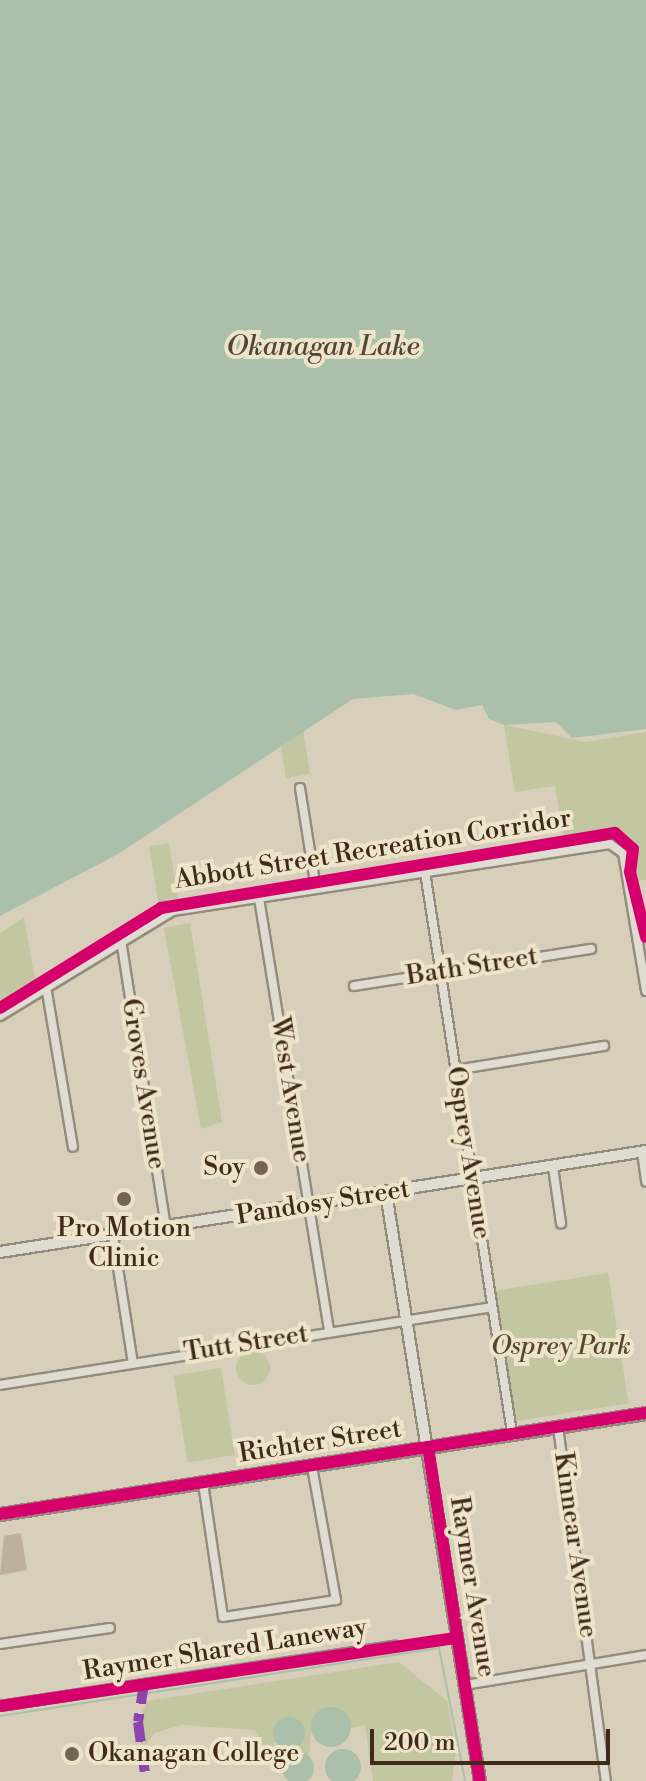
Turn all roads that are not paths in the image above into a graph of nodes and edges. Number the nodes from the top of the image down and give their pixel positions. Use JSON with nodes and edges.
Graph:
{"nodes":[{"id":1,"x":300,"y":788,"type":"dead end"},
{"id":2,"x":425,"y":872,"type":"junction"},
{"id":3,"x":316,"y":889,"type":"junction"},
{"id":4,"x":259,"y":898,"type":"junction"},
{"id":5,"x":121,"y":940,"type":"junction"},
{"id":6,"x":642,"y":946,"type":"edge"},
{"id":7,"x":591,"y":949,"type":"dead end"},
{"id":8,"x":441,"y":973,"type":"junction"},
{"id":9,"x":46,"y":986,"type":"junction"},
{"id":10,"x":354,"y":986,"type":"dead end"},
{"id":11,"x":646,"y":991,"type":"edge"},
{"id":12,"x":0,"y":1016,"type":"edge"},
{"id":13,"x":604,"y":1046,"type":"dead end"},
{"id":14,"x":455,"y":1070,"type":"junction"},
{"id":15,"x":73,"y":1147,"type":"dead end"},
{"id":16,"x":644,"y":1152,"type":"edge"},
{"id":17,"x":553,"y":1167,"type":"junction"},
{"id":18,"x":472,"y":1179,"type":"junction"},
{"id":19,"x":646,"y":1182,"type":"edge"},
{"id":20,"x":386,"y":1193,"type":"junction"},
{"id":21,"x":309,"y":1205,"type":"junction"},
{"id":22,"x":561,"y":1223,"type":"dead end"},
{"id":23,"x":166,"y":1228,"type":"junction"},
{"id":24,"x":113,"y":1236,"type":"junction"},
{"id":25,"x":0,"y":1252,"type":"edge"},
{"id":26,"x":492,"y":1307,"type":"junction"},
{"id":27,"x":406,"y":1319,"type":"junction"},
{"id":28,"x":329,"y":1331,"type":"junction"},
{"id":29,"x":133,"y":1363,"type":"junction"},
{"id":30,"x":0,"y":1385,"type":"edge"},
{"id":31,"x":646,"y":1413,"type":"edge"},
{"id":32,"x":558,"y":1427,"type":"junction"},
{"id":33,"x":512,"y":1433,"type":"junction"},
{"id":34,"x":428,"y":1447,"type":"junction"},
{"id":35,"x":312,"y":1466,"type":"junction"},
{"id":36,"x":203,"y":1483,"type":"junction"},
{"id":37,"x":0,"y":1514,"type":"edge"},
{"id":38,"x":110,"y":1628,"type":"dead end"},
{"id":39,"x":0,"y":1644,"type":"edge"},
{"id":40,"x":394,"y":1646,"type":"dead end"},
{"id":41,"x":646,"y":1655,"type":"edge"},
{"id":42,"x":593,"y":1664,"type":"junction"},
{"id":43,"x":465,"y":1685,"type":"junction"},
{"id":44,"x":0,"y":1706,"type":"edge"},
{"id":45,"x":480,"y":1781,"type":"edge"},
{"id":46,"x":606,"y":1781,"type":"edge"}],
"edges":[{"from":1,"to":3,"type":"street"},
{"from":2,"to":3,"type":"street"},
{"from":2,"to":6,"type":"street"},
{"from":2,"to":8,"type":"street","name":"Osprey Avenue"},
{"from":3,"to":4,"type":"street"},
{"from":4,"to":5,"type":"street"},
{"from":4,"to":21,"type":"street","name":"West Avenue"},
{"from":5,"to":9,"type":"street"},
{"from":5,"to":23,"type":"street","name":"Groves Avenue"},
{"from":6,"to":11,"type":"street"},
{"from":7,"to":8,"type":"street","name":"Bath Street"},
{"from":8,"to":10,"type":"street","name":"Bath Street"},
{"from":8,"to":14,"type":"street","name":"Osprey Avenue"},
{"from":9,"to":12,"type":"street"},
{"from":9,"to":15,"type":"street"},
{"from":13,"to":14,"type":"street"},
{"from":14,"to":18,"type":"street","name":"Osprey Avenue"},
{"from":16,"to":17,"type":"street","name":"Pandosy Street"},
{"from":16,"to":19,"type":"street"},
{"from":17,"to":18,"type":"street","name":"Pandosy Street"},
{"from":17,"to":22,"type":"street"},
{"from":18,"to":20,"type":"street","name":"Pandosy Street"},
{"from":18,"to":26,"type":"street","name":"Osprey Avenue"},
{"from":20,"to":21,"type":"street","name":"Pandosy Street"},
{"from":20,"to":27,"type":"street","name":"Raymer Avenue"},
{"from":21,"to":23,"type":"street","name":"Pandosy Street"},
{"from":21,"to":28,"type":"street","name":"West Avenue"},
{"from":23,"to":24,"type":"street","name":"Pandosy Street"},
{"from":24,"to":25,"type":"street","name":"Pandosy Street"},
{"from":24,"to":29,"type":"street"},
{"from":26,"to":27,"type":"street","name":"Tutt Street"},
{"from":26,"to":33,"type":"street","name":"Osprey Avenue"},
{"from":27,"to":28,"type":"street","name":"Tutt Street"},
{"from":27,"to":34,"type":"street","name":"Raymer Avenue"},
{"from":28,"to":29,"type":"street","name":"Tutt Street"},
{"from":29,"to":30,"type":"street","name":"Tutt Street"},
{"from":31,"to":32,"type":"main road","name":"Richter Street"},
{"from":32,"to":33,"type":"main road","name":"Richter Street"},
{"from":32,"to":42,"type":"street","name":"Kinnear Avenue"},
{"from":33,"to":34,"type":"main road","name":"Richter Street"},
{"from":34,"to":35,"type":"main road","name":"Richter Street"},
{"from":34,"to":43,"type":"street","name":"Raymer Avenue"},
{"from":35,"to":36,"type":"main road","name":"Richter Street"},
{"from":35,"to":36,"type":"street"},
{"from":36,"to":37,"type":"main road","name":"Richter Street"},
{"from":38,"to":39,"type":"street"},
{"from":40,"to":44,"type":"street","name":"Raymer Shared Laneway"},
{"from":41,"to":42,"type":"street"},
{"from":42,"to":43,"type":"street"},
{"from":42,"to":46,"type":"street","name":"Kinnear Avenue"},
{"from":43,"to":45,"type":"street","name":"Raymer Avenue"}]}
